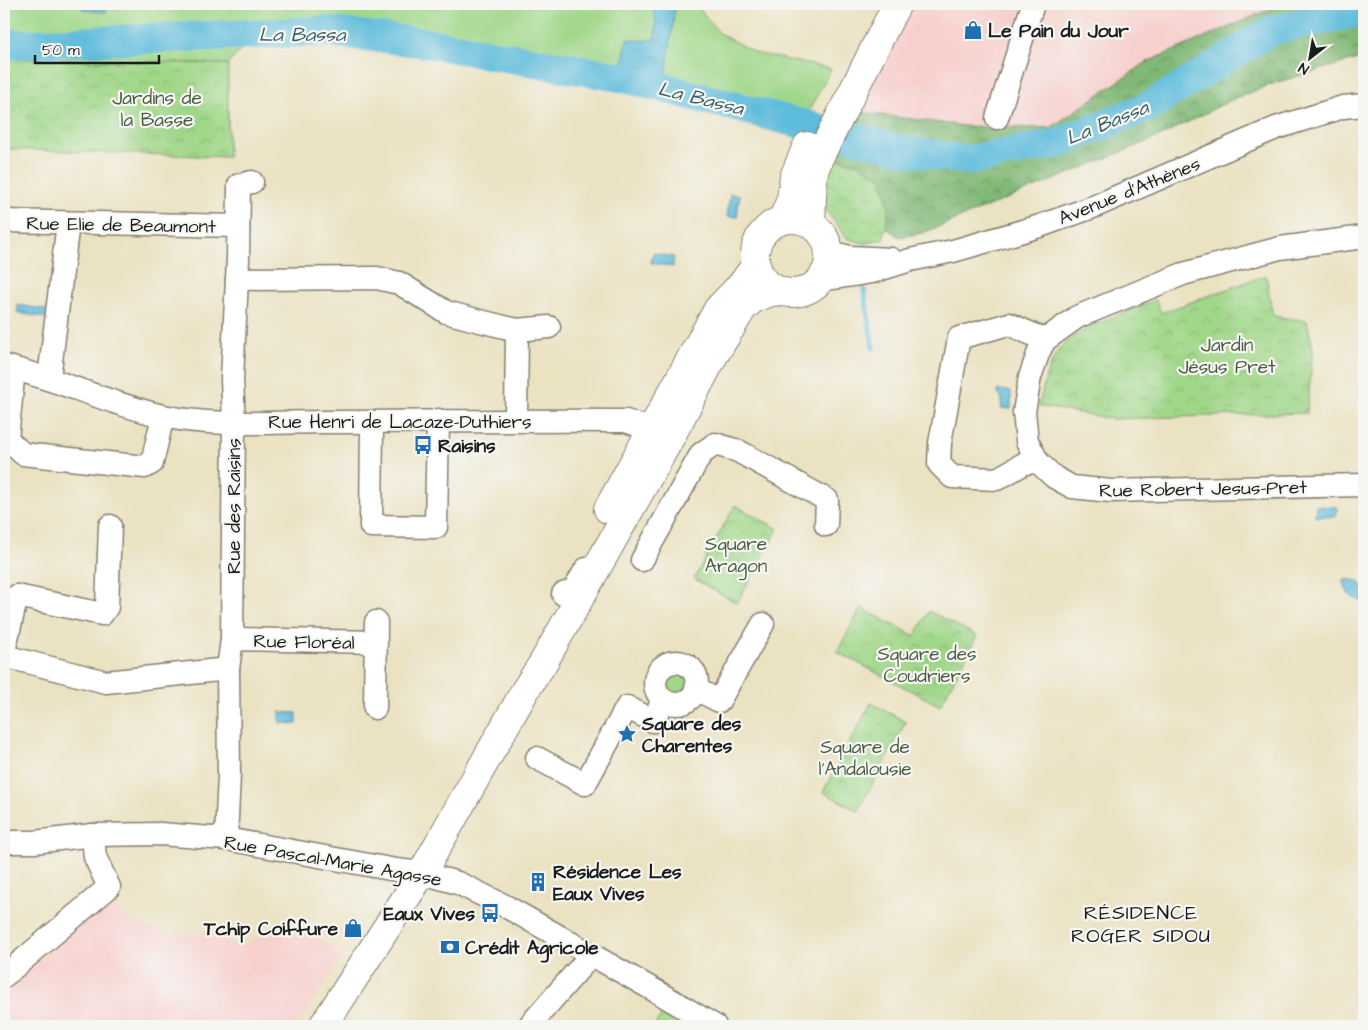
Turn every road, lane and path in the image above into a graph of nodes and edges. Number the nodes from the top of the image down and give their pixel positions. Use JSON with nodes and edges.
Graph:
{"nodes":[{"id":1,"x":883,"y":4,"type":"edge"},
{"id":2,"x":897,"y":4,"type":"edge"},
{"id":3,"x":1033,"y":4,"type":"edge"},
{"id":4,"x":836,"y":106,"type":"junction"},
{"id":5,"x":1354,"y":106,"type":"edge"},
{"id":6,"x":1364,"y":115,"type":"edge"},
{"id":7,"x":997,"y":118,"type":"dead end"},
{"id":8,"x":811,"y":156,"type":"junction"},
{"id":9,"x":252,"y":182,"type":"dead end"},
{"id":10,"x":783,"y":220,"type":"junction"},
{"id":11,"x":4,"y":221,"type":"edge"},
{"id":12,"x":68,"y":223,"type":"junction"},
{"id":13,"x":811,"y":223,"type":"junction"},
{"id":14,"x":238,"y":226,"type":"junction"},
{"id":15,"x":1364,"y":236,"type":"edge"},
{"id":16,"x":829,"y":252,"type":"junction"},
{"id":17,"x":910,"y":260,"type":"junction"},
{"id":18,"x":756,"y":265,"type":"junction"},
{"id":19,"x":237,"y":279,"type":"junction"},
{"id":20,"x":821,"y":280,"type":"junction"},
{"id":21,"x":779,"y":291,"type":"junction"},
{"id":22,"x":549,"y":327,"type":"dead end"},
{"id":23,"x":517,"y":330,"type":"junction"},
{"id":24,"x":1045,"y":340,"type":"junction"},
{"id":25,"x":9,"y":368,"type":"edge"},
{"id":26,"x":49,"y":378,"type":"junction"},
{"id":27,"x":163,"y":416,"type":"junction"},
{"id":28,"x":438,"y":420,"type":"junction"},
{"id":29,"x":516,"y":420,"type":"junction"},
{"id":30,"x":234,"y":422,"type":"junction"},
{"id":31,"x":372,"y":422,"type":"junction"},
{"id":32,"x":660,"y":436,"type":"junction"},
{"id":33,"x":1038,"y":462,"type":"junction"},
{"id":34,"x":1364,"y":485,"type":"edge"},
{"id":35,"x":826,"y":525,"type":"dead end"},
{"id":36,"x":110,"y":526,"type":"dead end"},
{"id":37,"x":642,"y":560,"type":"dead end"},
{"id":38,"x":10,"y":590,"type":"edge"},
{"id":39,"x":763,"y":624,"type":"dead end"},
{"id":40,"x":232,"y":639,"type":"junction"},
{"id":41,"x":4,"y":651,"type":"edge"},
{"id":42,"x":4,"y":656,"type":"edge"},
{"id":43,"x":228,"y":669,"type":"junction"},
{"id":44,"x":526,"y":689,"type":"junction"},
{"id":45,"x":696,"y":689,"type":"junction"},
{"id":46,"x":663,"y":700,"type":"junction"},
{"id":47,"x":375,"y":708,"type":"dead end"},
{"id":48,"x":537,"y":758,"type":"dead end"},
{"id":49,"x":93,"y":835,"type":"junction"},
{"id":50,"x":226,"y":839,"type":"junction"},
{"id":51,"x":4,"y":842,"type":"edge"},
{"id":52,"x":422,"y":873,"type":"junction"},
{"id":53,"x":592,"y":954,"type":"junction"},
{"id":54,"x":4,"y":976,"type":"edge"},
{"id":55,"x":323,"y":1026,"type":"edge"},
{"id":56,"x":529,"y":1026,"type":"edge"},
{"id":57,"x":715,"y":1026,"type":"edge"}],
"edges":[{"from":1,"to":4,"type":"main road"},
{"from":2,"to":4,"type":"main road"},
{"from":3,"to":7,"type":"street"},
{"from":4,"to":8,"type":"main road"},
{"from":5,"to":6,"type":"street","name":"Avenue d'Athènes"},
{"from":5,"to":17,"type":"street","name":"Avenue d'Athènes"},
{"from":8,"to":10,"type":"main road"},
{"from":8,"to":13,"type":"main road"},
{"from":9,"to":14,"type":"street","name":"Rue des Raisins"},
{"from":10,"to":13,"type":"main road"},
{"from":10,"to":18,"type":"main road"},
{"from":11,"to":12,"type":"street","name":"Rue Elie de Beaumont"},
{"from":12,"to":14,"type":"street","name":"Rue Elie de Beaumont"},
{"from":12,"to":26,"type":"street"},
{"from":13,"to":16,"type":"main road"},
{"from":14,"to":19,"type":"street","name":"Rue des Raisins"},
{"from":15,"to":24,"type":"street"},
{"from":16,"to":17,"type":"street","name":"Avenue d'Athènes"},
{"from":16,"to":20,"type":"main road"},
{"from":17,"to":20,"type":"street","name":"Avenue d'Athènes"},
{"from":18,"to":21,"type":"main road"},
{"from":18,"to":32,"type":"main road"},
{"from":19,"to":23,"type":"street"},
{"from":19,"to":30,"type":"street","name":"Rue des Raisins"},
{"from":20,"to":21,"type":"main road"},
{"from":21,"to":32,"type":"main road"},
{"from":22,"to":23,"type":"street"},
{"from":23,"to":29,"type":"street"},
{"from":24,"to":33,"type":"street","name":"Rue Robert Jesus-Pret"},
{"from":24,"to":33,"type":"street"},
{"from":25,"to":26,"type":"street","name":"Rue Henri de Lacaze-Duthiers"},
{"from":25,"to":27,"type":"street"},
{"from":26,"to":27,"type":"street","name":"Rue Henri de Lacaze-Duthiers"},
{"from":27,"to":30,"type":"street","name":"Rue Henri de Lacaze-Duthiers"},
{"from":28,"to":29,"type":"street","name":"Rue Henri de Lacaze-Duthiers"},
{"from":28,"to":31,"type":"street","name":"Rue Henri de Lacaze-Duthiers"},
{"from":28,"to":31,"type":"street"},
{"from":29,"to":32,"type":"street","name":"Rue Henri de Lacaze-Duthiers"},
{"from":30,"to":31,"type":"street","name":"Rue Henri de Lacaze-Duthiers"},
{"from":30,"to":40,"type":"street","name":"Rue des Raisins"},
{"from":32,"to":44,"type":"main road"},
{"from":32,"to":44,"type":"main road"},
{"from":33,"to":34,"type":"street","name":"Rue Robert Jesus-Pret"},
{"from":35,"to":37,"type":"street"},
{"from":36,"to":38,"type":"street"},
{"from":38,"to":41,"type":"street"},
{"from":39,"to":45,"type":"street"},
{"from":40,"to":43,"type":"street","name":"Rue des Raisins"},
{"from":40,"to":47,"type":"street","name":"Rue Floréal"},
{"from":42,"to":43,"type":"street"},
{"from":43,"to":50,"type":"street","name":"Rue des Raisins"},
{"from":44,"to":52,"type":"main road"},
{"from":45,"to":46,"type":"street"},
{"from":45,"to":46,"type":"street"},
{"from":46,"to":48,"type":"street"},
{"from":49,"to":50,"type":"street","name":"Rue Pascal-Marie Agasse"},
{"from":49,"to":51,"type":"street","name":"Rue Pascal-Marie Agasse"},
{"from":49,"to":54,"type":"street"},
{"from":50,"to":52,"type":"street","name":"Rue Pascal-Marie Agasse"},
{"from":52,"to":53,"type":"street","name":"Rue Pascal-Marie Agasse"},
{"from":52,"to":55,"type":"main road"},
{"from":53,"to":56,"type":"street"},
{"from":53,"to":57,"type":"street","name":"Rue Pascal-Marie Agasse"}]}
